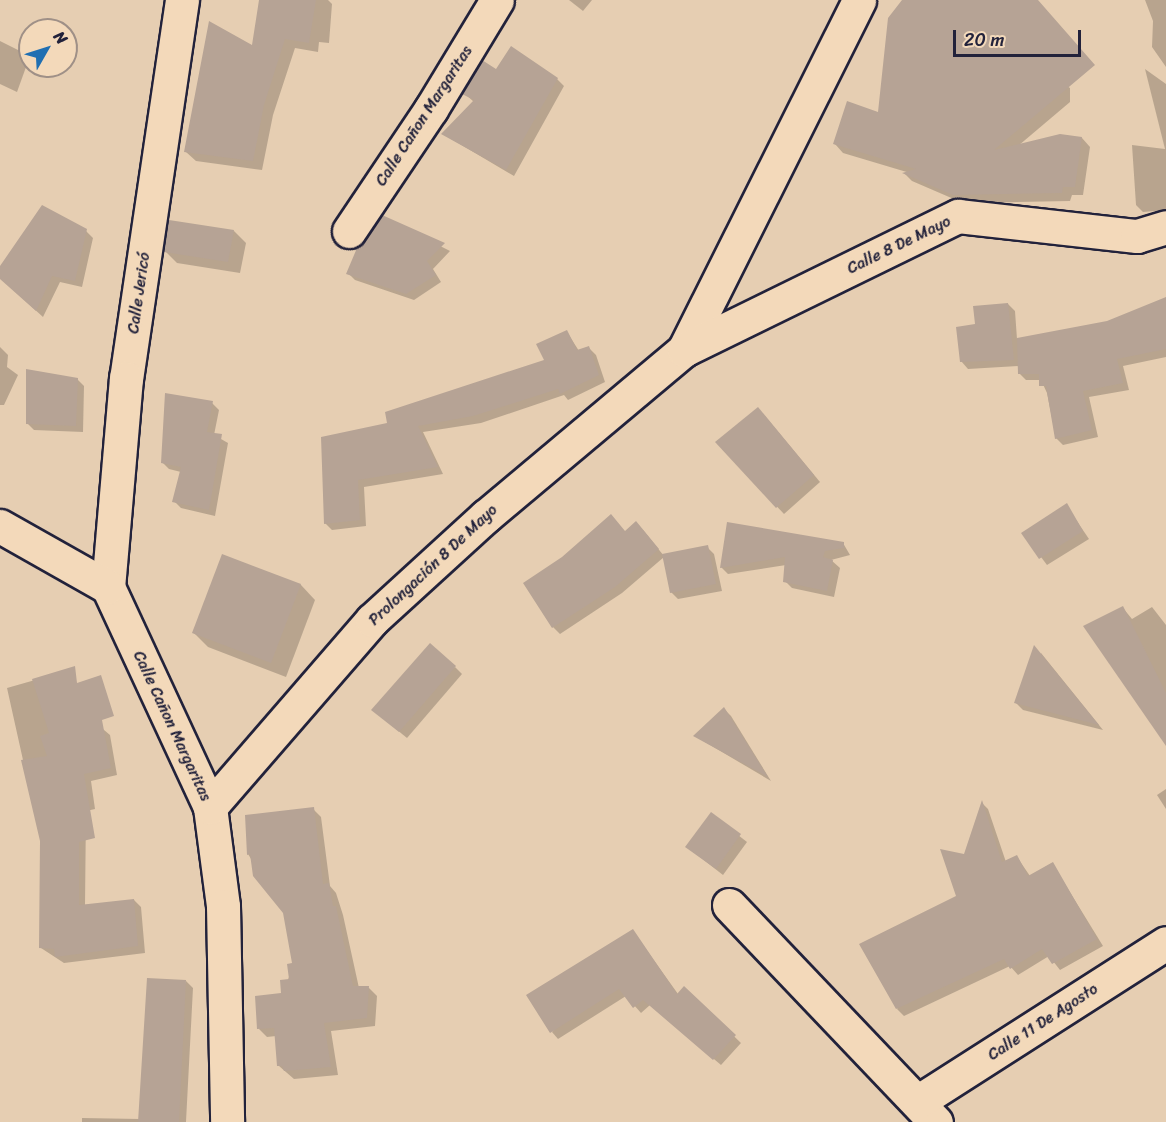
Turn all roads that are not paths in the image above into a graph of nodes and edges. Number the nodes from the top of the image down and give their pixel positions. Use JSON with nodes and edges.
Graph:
{"nodes":[{"id":1,"x":182,"y":0,"type":"edge"},
{"id":2,"x":497,"y":0,"type":"edge"},
{"id":3,"x":859,"y":0,"type":"edge"},
{"id":4,"x":1166,"y":227,"type":"edge"},
{"id":5,"x":349,"y":231,"type":"dead end"},
{"id":6,"x":684,"y":350,"type":"junction"},
{"id":7,"x":0,"y":526,"type":"edge"},
{"id":8,"x":108,"y":586,"type":"junction"},
{"id":9,"x":210,"y":807,"type":"junction"},
{"id":10,"x":729,"y":905,"type":"dead end"},
{"id":11,"x":1166,"y":943,"type":"edge"},
{"id":12,"x":927,"y":1112,"type":"edge"},
{"id":13,"x":227,"y":1122,"type":"edge"}],
"edges":[{"from":1,"to":8,"type":"street","name":"Calle Jericó"},
{"from":2,"to":5,"type":"street","name":"Calle Cañon Margaritas"},
{"from":3,"to":6,"type":"street"},
{"from":4,"to":6,"type":"street","name":"Calle 8 De Mayo"},
{"from":6,"to":9,"type":"street","name":"Prolongación 8 De Mayo"},
{"from":7,"to":8,"type":"street"},
{"from":8,"to":9,"type":"street","name":"Calle Cañon Margaritas"},
{"from":9,"to":13,"type":"street","name":"Calle Cañon Margaritas"},
{"from":10,"to":12,"type":"street","name":"Calle 11 De Agosto"},
{"from":11,"to":12,"type":"street","name":"Calle 11 De Agosto"}]}
